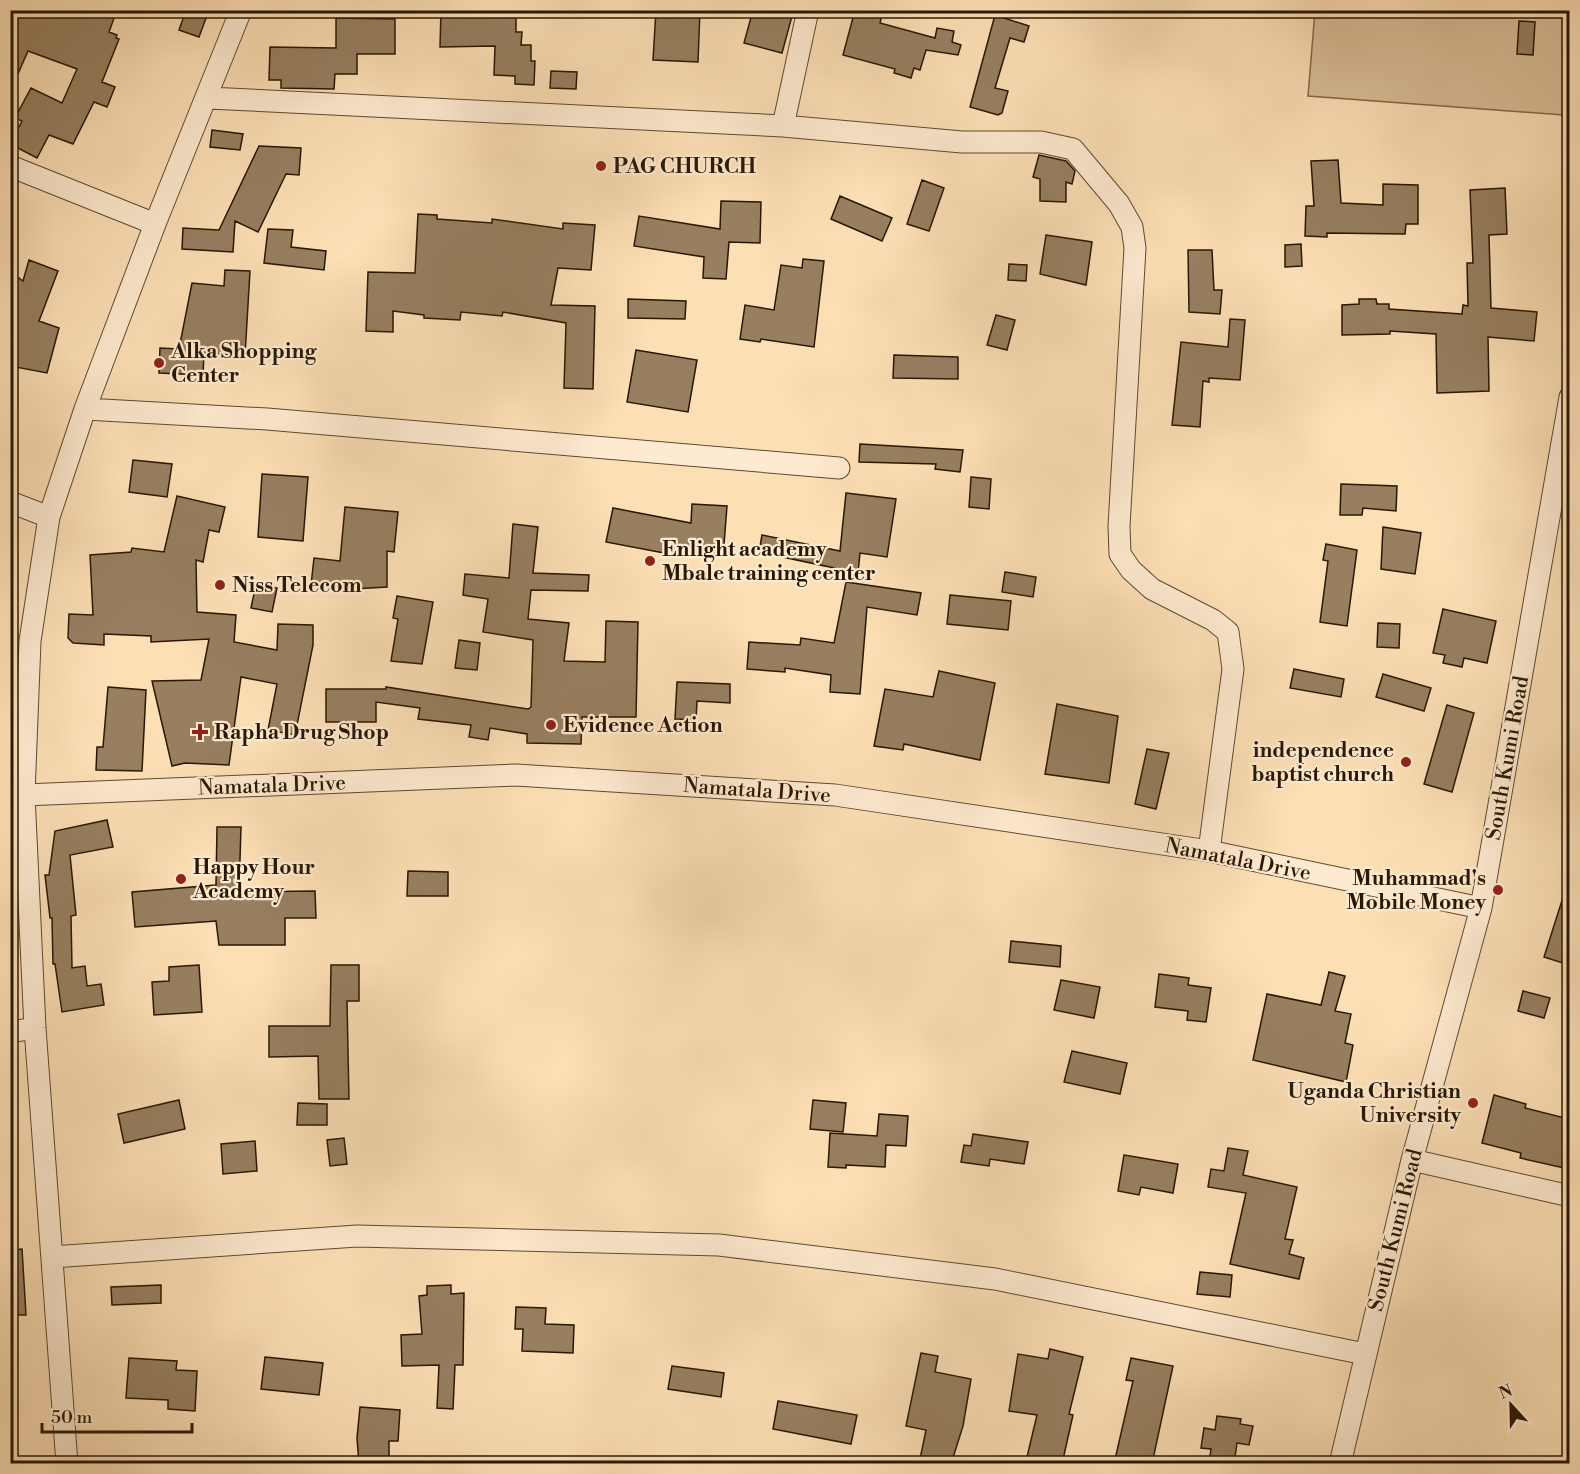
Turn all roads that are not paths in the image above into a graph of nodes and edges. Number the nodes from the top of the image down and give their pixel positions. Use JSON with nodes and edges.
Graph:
{"nodes":[{"id":1,"x":241,"y":10,"type":"edge"},
{"id":2,"x":808,"y":10,"type":"edge"},
{"id":3,"x":208,"y":99,"type":"junction"},
{"id":4,"x":783,"y":126,"type":"junction"},
{"id":5,"x":10,"y":166,"type":"edge"},
{"id":6,"x":155,"y":224,"type":"junction"},
{"id":7,"x":1569,"y":397,"type":"edge"},
{"id":8,"x":85,"y":409,"type":"junction"},
{"id":9,"x":839,"y":468,"type":"dead end"},
{"id":10,"x":10,"y":502,"type":"edge"},
{"id":11,"x":49,"y":517,"type":"junction"},
{"id":12,"x":24,"y":795,"type":"junction"},
{"id":13,"x":1209,"y":851,"type":"junction"},
{"id":14,"x":1481,"y":908,"type":"junction"},
{"id":15,"x":35,"y":1028,"type":"junction"},
{"id":16,"x":10,"y":1032,"type":"edge"},
{"id":17,"x":1412,"y":1160,"type":"junction"},
{"id":18,"x":1569,"y":1196,"type":"edge"},
{"id":19,"x":52,"y":1257,"type":"junction"},
{"id":20,"x":1365,"y":1354,"type":"junction"},
{"id":21,"x":68,"y":1464,"type":"edge"},
{"id":22,"x":1340,"y":1464,"type":"edge"}],
"edges":[{"from":1,"to":3,"type":"street"},
{"from":2,"to":4,"type":"street"},
{"from":3,"to":4,"type":"street"},
{"from":3,"to":6,"type":"street"},
{"from":4,"to":13,"type":"street"},
{"from":5,"to":6,"type":"street"},
{"from":6,"to":8,"type":"street"},
{"from":7,"to":14,"type":"street","name":"South Kumi Road"},
{"from":8,"to":9,"type":"street"},
{"from":8,"to":11,"type":"street"},
{"from":10,"to":11,"type":"street"},
{"from":11,"to":12,"type":"street"},
{"from":12,"to":13,"type":"street","name":"Namatala Drive"},
{"from":12,"to":15,"type":"street"},
{"from":13,"to":14,"type":"street","name":"Namatala Drive"},
{"from":14,"to":17,"type":"street","name":"South Kumi Road"},
{"from":15,"to":16,"type":"street"},
{"from":15,"to":19,"type":"street"},
{"from":17,"to":18,"type":"street"},
{"from":17,"to":20,"type":"street","name":"South Kumi Road"},
{"from":19,"to":20,"type":"street"},
{"from":19,"to":21,"type":"street"},
{"from":20,"to":22,"type":"street","name":"South Kumi Road"}]}
